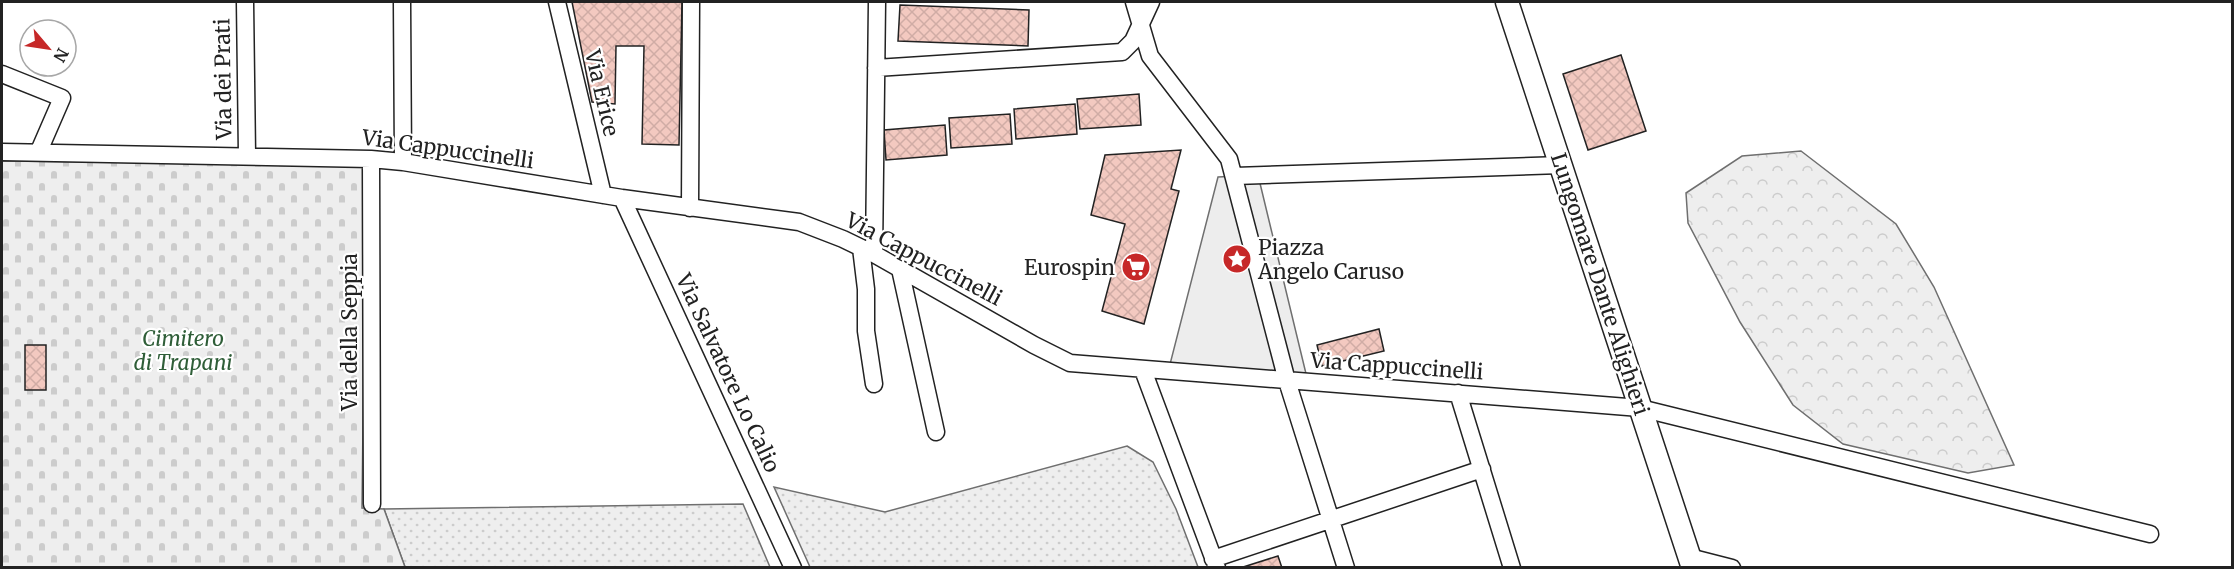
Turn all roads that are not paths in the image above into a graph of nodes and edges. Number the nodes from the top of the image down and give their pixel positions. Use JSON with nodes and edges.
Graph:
{"nodes":[{"id":1,"x":245,"y":2,"type":"edge"},
{"id":2,"x":402,"y":2,"type":"edge"},
{"id":3,"x":557,"y":2,"type":"edge"},
{"id":4,"x":691,"y":2,"type":"edge"},
{"id":5,"x":877,"y":2,"type":"edge"},
{"id":6,"x":1134,"y":2,"type":"edge"},
{"id":7,"x":1151,"y":2,"type":"edge"},
{"id":8,"x":1508,"y":2,"type":"edge"},
{"id":9,"x":1140,"y":26,"type":"junction"},
{"id":10,"x":876,"y":68,"type":"junction"},
{"id":11,"x":2,"y":74,"type":"edge"},
{"id":12,"x":39,"y":151,"type":"junction"},
{"id":13,"x":2,"y":152,"type":"edge"},
{"id":14,"x":247,"y":155,"type":"junction"},
{"id":15,"x":371,"y":159,"type":"junction"},
{"id":16,"x":403,"y":162,"type":"junction"},
{"id":17,"x":1561,"y":165,"type":"junction"},
{"id":18,"x":1235,"y":176,"type":"junction"},
{"id":19,"x":603,"y":195,"type":"junction"},
{"id":20,"x":622,"y":198,"type":"junction"},
{"id":21,"x":690,"y":208,"type":"junction"},
{"id":22,"x":868,"y":251,"type":"junction"},
{"id":23,"x":900,"y":268,"type":"junction"},
{"id":24,"x":1143,"y":370,"type":"junction"},
{"id":25,"x":1287,"y":381,"type":"junction"},
{"id":26,"x":874,"y":384,"type":"dead end"},
{"id":27,"x":1458,"y":393,"type":"junction"},
{"id":28,"x":1640,"y":408,"type":"junction"},
{"id":29,"x":936,"y":432,"type":"dead end"},
{"id":30,"x":1482,"y":470,"type":"junction"},
{"id":31,"x":372,"y":504,"type":"dead end"},
{"id":32,"x":1331,"y":520,"type":"junction"},
{"id":33,"x":2150,"y":534,"type":"dead end"},
{"id":34,"x":1691,"y":562,"type":"edge"},
{"id":35,"x":1215,"y":563,"type":"edge"},
{"id":36,"x":793,"y":567,"type":"edge"},
{"id":37,"x":1346,"y":567,"type":"edge"},
{"id":38,"x":1512,"y":567,"type":"edge"},
{"id":39,"x":1732,"y":567,"type":"edge"}],
"edges":[{"from":1,"to":14,"type":"street","name":"Via dei Prati"},
{"from":2,"to":16,"type":"street"},
{"from":3,"to":19,"type":"street","name":"Via Erice"},
{"from":4,"to":21,"type":"street"},
{"from":5,"to":10,"type":"street"},
{"from":6,"to":9,"type":"street"},
{"from":7,"to":9,"type":"street"},
{"from":8,"to":17,"type":"main road","name":"Lungomare Dante Alighieri"},
{"from":9,"to":10,"type":"street"},
{"from":9,"to":18,"type":"street"},
{"from":10,"to":22,"type":"street"},
{"from":11,"to":12,"type":"street"},
{"from":12,"to":13,"type":"street","name":"Via Cappuccinelli"},
{"from":12,"to":14,"type":"street","name":"Via Cappuccinelli"},
{"from":14,"to":15,"type":"street","name":"Via Cappuccinelli"},
{"from":15,"to":16,"type":"street","name":"Via Cappuccinelli"},
{"from":15,"to":31,"type":"street","name":"Via della Seppia"},
{"from":16,"to":19,"type":"street","name":"Via Cappuccinelli"},
{"from":17,"to":18,"type":"street"},
{"from":17,"to":28,"type":"main road","name":"Lungomare Dante Alighieri"},
{"from":18,"to":25,"type":"street"},
{"from":19,"to":20,"type":"street","name":"Via Cappuccinelli"},
{"from":20,"to":21,"type":"street","name":"Via Cappuccinelli"},
{"from":20,"to":36,"type":"street","name":"Via Salvatore Lo Calio"},
{"from":21,"to":22,"type":"street","name":"Via Cappuccinelli"},
{"from":22,"to":23,"type":"street","name":"Via Cappuccinelli"},
{"from":22,"to":26,"type":"street"},
{"from":23,"to":24,"type":"street","name":"Via Cappuccinelli"},
{"from":23,"to":29,"type":"street"},
{"from":24,"to":25,"type":"street","name":"Via Cappuccinelli"},
{"from":24,"to":35,"type":"street"},
{"from":25,"to":27,"type":"street","name":"Via Cappuccinelli"},
{"from":25,"to":32,"type":"street"},
{"from":27,"to":28,"type":"street","name":"Via Cappuccinelli"},
{"from":27,"to":30,"type":"street"},
{"from":28,"to":33,"type":"street","name":"Via Cappuccinelli"},
{"from":28,"to":34,"type":"main road","name":"Lungomare Dante Alighieri"},
{"from":30,"to":32,"type":"street"},
{"from":30,"to":38,"type":"street"},
{"from":32,"to":35,"type":"street"},
{"from":32,"to":37,"type":"street"},
{"from":34,"to":39,"type":"street"}]}
